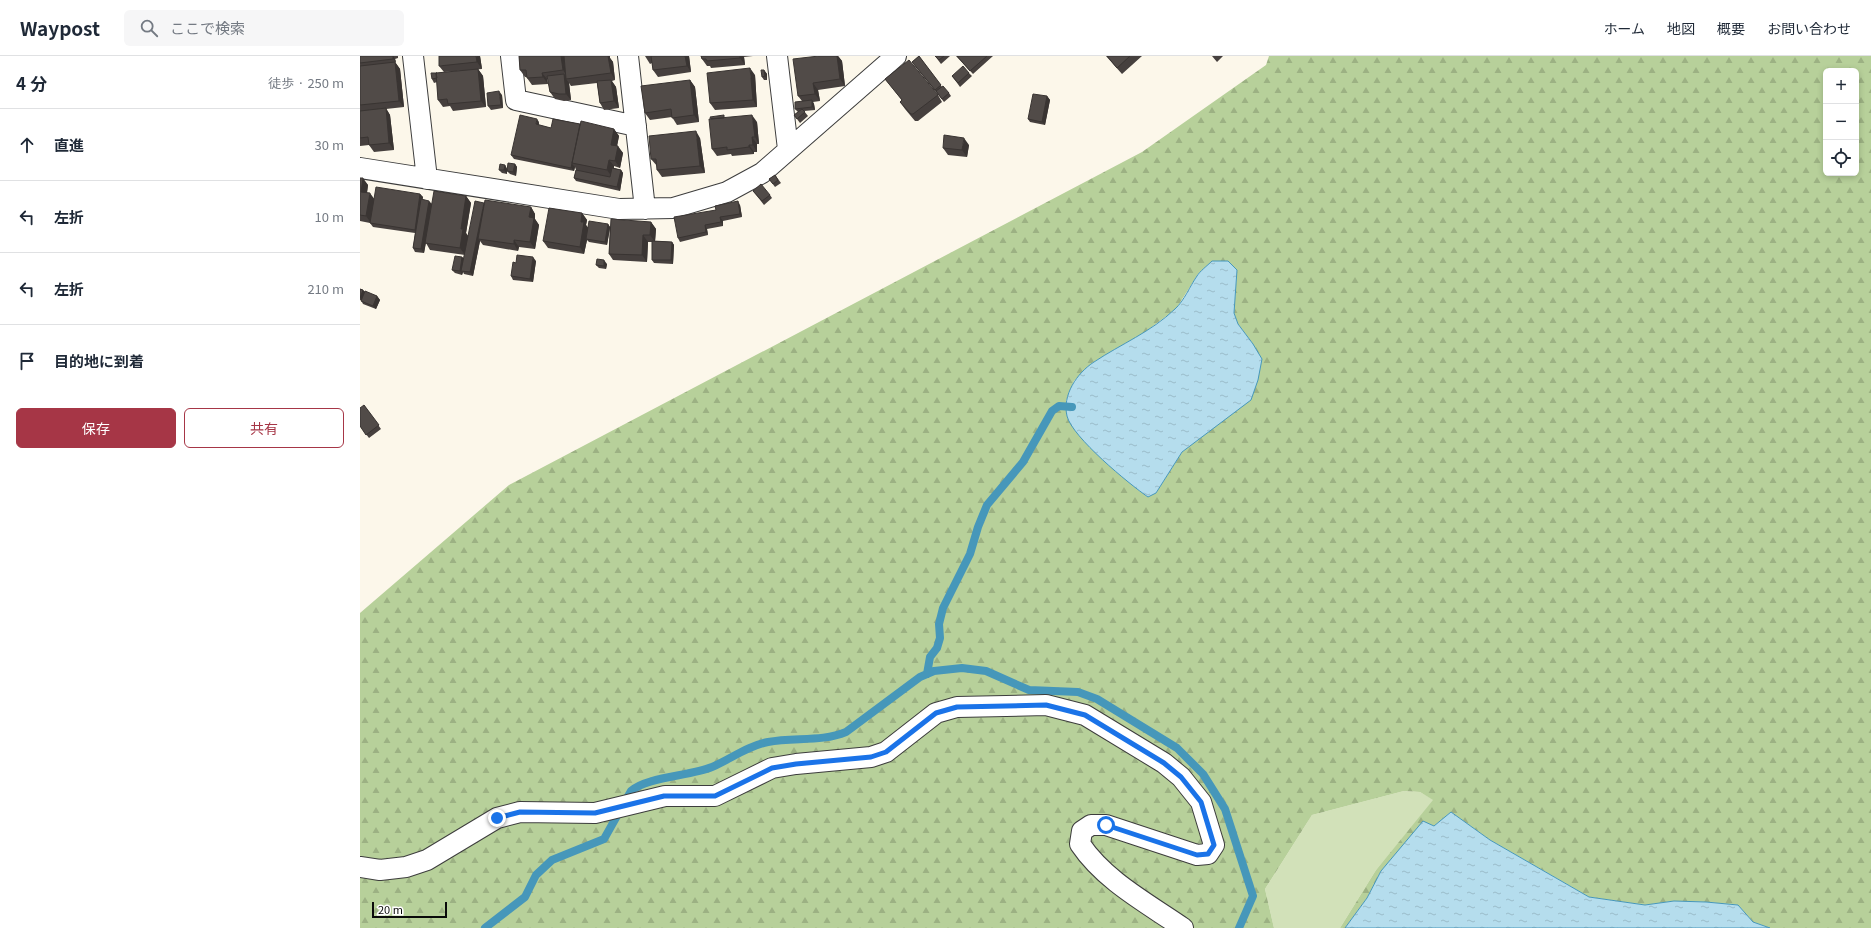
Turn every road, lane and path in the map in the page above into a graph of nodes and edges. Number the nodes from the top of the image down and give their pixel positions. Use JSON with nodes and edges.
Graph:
{"nodes":[{"id":1,"x":413,"y":56,"type":"edge"},
{"id":2,"x":511,"y":56,"type":"edge"},
{"id":3,"x":628,"y":56,"type":"edge"},
{"id":4,"x":777,"y":56,"type":"edge"},
{"id":5,"x":896,"y":56,"type":"edge"},
{"id":6,"x":636,"y":126,"type":"junction"},
{"id":7,"x":788,"y":149,"type":"junction"},
{"id":8,"x":360,"y":168,"type":"edge"},
{"id":9,"x":427,"y":179,"type":"junction"},
{"id":10,"x":645,"y":209,"type":"junction"},
{"id":11,"x":360,"y":867,"type":"edge"},
{"id":12,"x":1183,"y":928,"type":"edge"}],
"edges":[{"from":1,"to":9,"type":"street"},
{"from":2,"to":6,"type":"street"},
{"from":3,"to":6,"type":"street"},
{"from":4,"to":7,"type":"street"},
{"from":5,"to":7,"type":"street"},
{"from":6,"to":10,"type":"street"},
{"from":7,"to":10,"type":"street"},
{"from":8,"to":9,"type":"street"},
{"from":9,"to":10,"type":"street"},
{"from":11,"to":12,"type":"street"}]}
